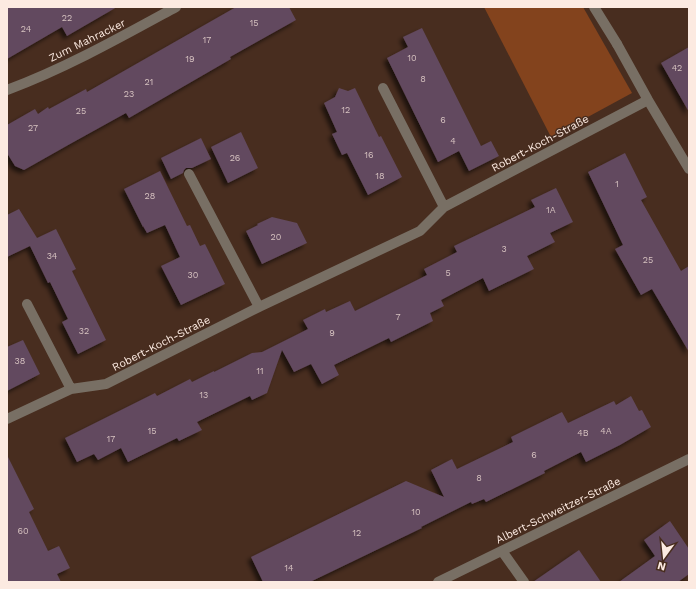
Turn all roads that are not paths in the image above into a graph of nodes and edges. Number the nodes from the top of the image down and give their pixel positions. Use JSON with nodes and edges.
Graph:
{"nodes":[{"id":1,"x":176,"y":7,"type":"edge"},
{"id":2,"x":594,"y":7,"type":"edge"},
{"id":3,"x":383,"y":88,"type":"dead end"},
{"id":4,"x":7,"y":90,"type":"edge"},
{"id":5,"x":648,"y":100,"type":"junction"},
{"id":6,"x":689,"y":169,"type":"edge"},
{"id":7,"x":189,"y":174,"type":"dead end"},
{"id":8,"x":444,"y":207,"type":"junction"},
{"id":9,"x":27,"y":304,"type":"dead end"},
{"id":10,"x":259,"y":307,"type":"junction"},
{"id":11,"x":71,"y":389,"type":"junction"},
{"id":12,"x":7,"y":419,"type":"edge"},
{"id":13,"x":689,"y":459,"type":"edge"},
{"id":14,"x":502,"y":551,"type":"junction"},
{"id":15,"x":438,"y":582,"type":"edge"},
{"id":16,"x":524,"y":582,"type":"edge"}],
"edges":[{"from":1,"to":4,"type":"street","name":"Zum Mahracker"},
{"from":2,"to":5,"type":"street"},
{"from":3,"to":8,"type":"street"},
{"from":5,"to":6,"type":"street"},
{"from":5,"to":8,"type":"street","name":"Robert-Koch-Straße"},
{"from":7,"to":10,"type":"street"},
{"from":8,"to":10,"type":"street","name":"Robert-Koch-Straße"},
{"from":9,"to":11,"type":"street"},
{"from":10,"to":11,"type":"street","name":"Robert-Koch-Straße"},
{"from":11,"to":12,"type":"street","name":"Robert-Koch-Straße"},
{"from":13,"to":14,"type":"street","name":"Albert-Schweitzer-Straße"},
{"from":14,"to":15,"type":"street","name":"Albert-Schweitzer-Straße"},
{"from":14,"to":16,"type":"street"}]}
